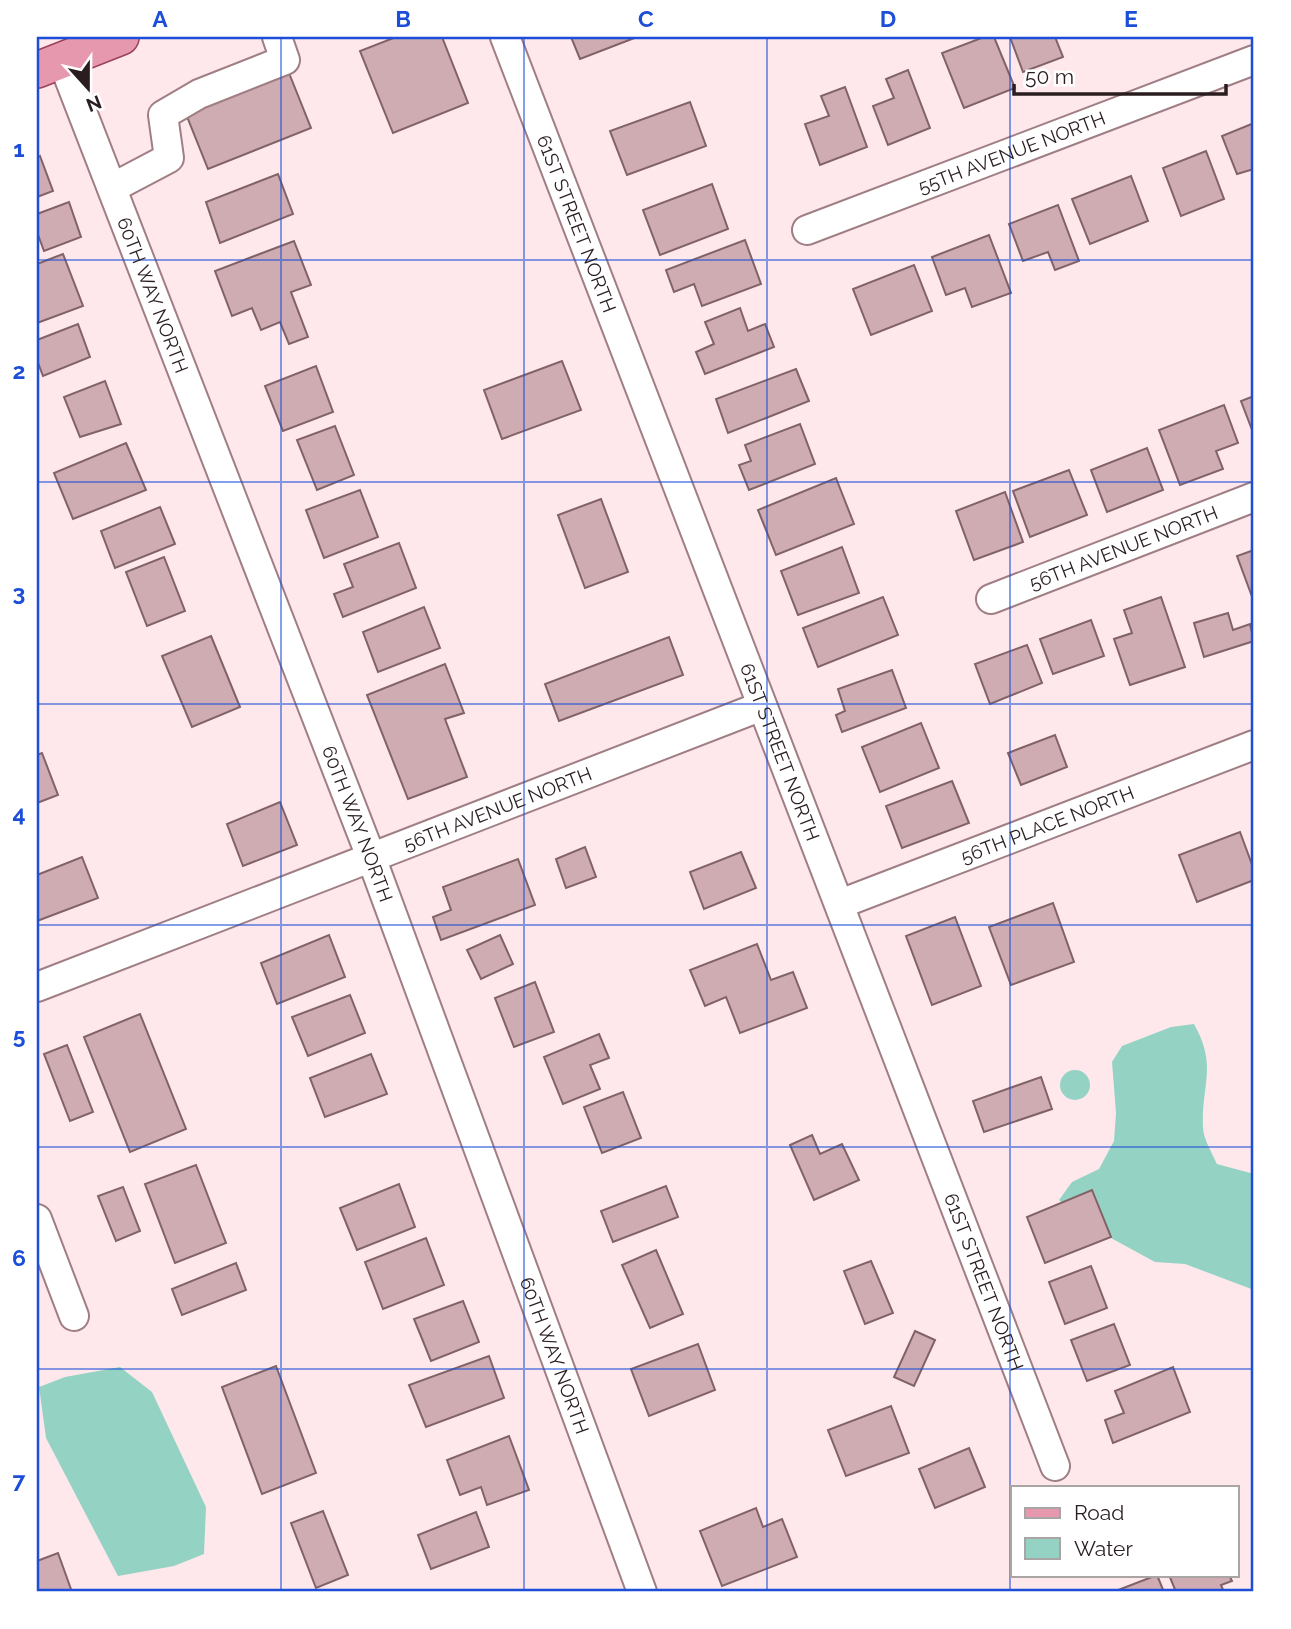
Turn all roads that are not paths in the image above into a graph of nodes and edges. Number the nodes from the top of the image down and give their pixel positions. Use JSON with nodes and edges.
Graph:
{"nodes":[{"id":1,"x":121,"y":37,"type":"edge"},
{"id":2,"x":277,"y":37,"type":"edge"},
{"id":3,"x":505,"y":37,"type":"edge"},
{"id":4,"x":1254,"y":60,"type":"edge"},
{"id":5,"x":49,"y":65,"type":"edge"},
{"id":6,"x":111,"y":188,"type":"junction"},
{"id":7,"x":807,"y":230,"type":"dead end"},
{"id":8,"x":1254,"y":498,"type":"edge"},
{"id":9,"x":991,"y":599,"type":"dead end"},
{"id":10,"x":762,"y":706,"type":"junction"},
{"id":11,"x":1254,"y":745,"type":"edge"},
{"id":12,"x":371,"y":858,"type":"junction"},
{"id":13,"x":840,"y":904,"type":"junction"},
{"id":14,"x":37,"y":987,"type":"edge"},
{"id":15,"x":37,"y":1219,"type":"edge"},
{"id":16,"x":74,"y":1316,"type":"dead end"},
{"id":17,"x":1055,"y":1466,"type":"dead end"},
{"id":18,"x":642,"y":1592,"type":"edge"}],
"edges":[{"from":1,"to":5,"type":"main road"},
{"from":2,"to":6,"type":"street"},
{"from":3,"to":10,"type":"street","name":"61ST STREET NORTH"},
{"from":4,"to":7,"type":"street","name":"55TH AVENUE NORTH"},
{"from":5,"to":6,"type":"street","name":"60TH WAY NORTH"},
{"from":6,"to":12,"type":"street","name":"60TH WAY NORTH"},
{"from":8,"to":9,"type":"street","name":"56TH AVENUE NORTH"},
{"from":10,"to":12,"type":"street","name":"56TH AVENUE NORTH"},
{"from":10,"to":13,"type":"street","name":"61ST STREET NORTH"},
{"from":11,"to":13,"type":"street","name":"56TH PLACE NORTH"},
{"from":12,"to":14,"type":"street","name":"56TH AVENUE NORTH"},
{"from":12,"to":18,"type":"street","name":"60TH WAY NORTH"},
{"from":13,"to":17,"type":"street","name":"61ST STREET NORTH"},
{"from":15,"to":16,"type":"street"}]}
